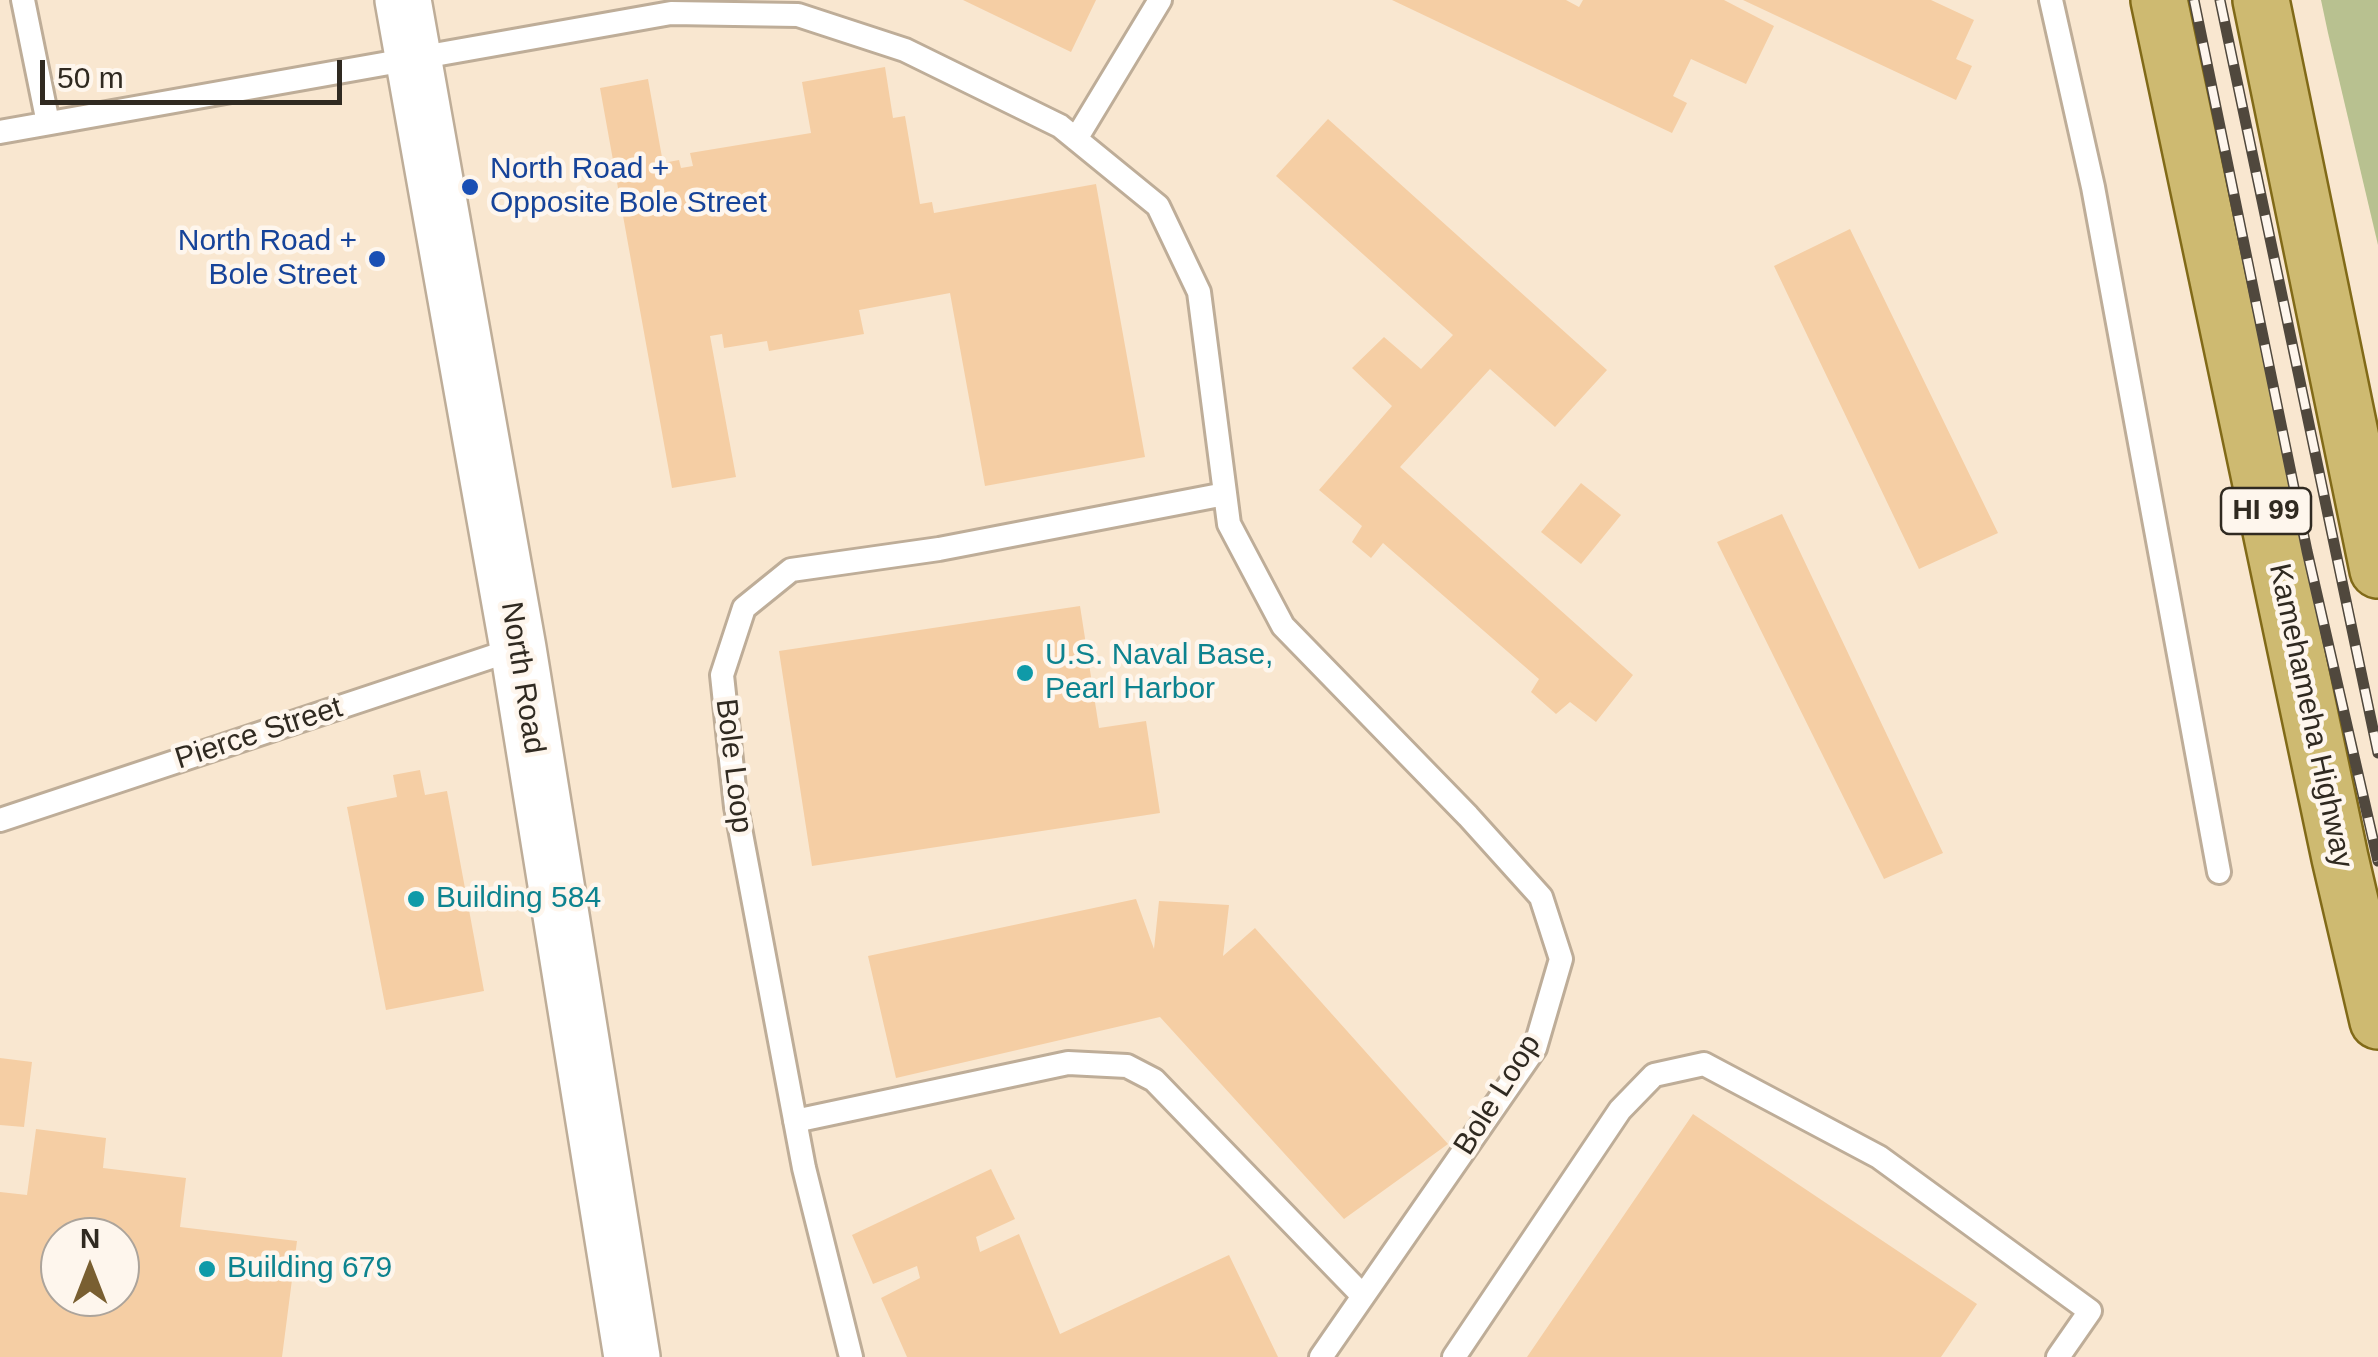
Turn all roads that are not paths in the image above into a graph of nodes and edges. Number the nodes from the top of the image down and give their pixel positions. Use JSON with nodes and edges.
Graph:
{"nodes":[{"id":1,"x":23,"y":0,"type":"edge"},
{"id":2,"x":403,"y":0,"type":"edge"},
{"id":3,"x":1160,"y":0,"type":"edge"},
{"id":4,"x":2051,"y":0,"type":"edge"},
{"id":5,"x":2159,"y":0,"type":"edge"},
{"id":6,"x":2261,"y":0,"type":"edge"},
{"id":7,"x":413,"y":57,"type":"junction"},
{"id":8,"x":48,"y":123,"type":"junction"},
{"id":9,"x":0,"y":132,"type":"edge"},
{"id":10,"x":1076,"y":140,"type":"junction"},
{"id":11,"x":1225,"y":494,"type":"junction"},
{"id":12,"x":2378,"y":570,"type":"edge"},
{"id":13,"x":518,"y":648,"type":"junction"},
{"id":14,"x":0,"y":820,"type":"edge"},
{"id":15,"x":2219,"y":872,"type":"dead end"},
{"id":16,"x":2378,"y":1021,"type":"edge"},
{"id":17,"x":795,"y":1121,"type":"junction"},
{"id":18,"x":1363,"y":1296,"type":"junction"},
{"id":19,"x":632,"y":1357,"type":"edge"},
{"id":20,"x":851,"y":1357,"type":"edge"},
{"id":21,"x":1321,"y":1357,"type":"edge"},
{"id":22,"x":1454,"y":1357,"type":"edge"},
{"id":23,"x":2058,"y":1357,"type":"edge"}],
"edges":[{"from":1,"to":8,"type":"lane"},
{"from":2,"to":7,"type":"street","name":"North Road"},
{"from":3,"to":10,"type":"lane"},
{"from":4,"to":15,"type":"lane"},
{"from":5,"to":16,"type":"main road","name":"Kamehameha Highway","number":"HI 99"},
{"from":6,"to":12,"type":"main road"},
{"from":7,"to":8,"type":"lane","name":"Bole Loop"},
{"from":7,"to":10,"type":"lane","name":"Bole Loop"},
{"from":7,"to":13,"type":"street","name":"North Road"},
{"from":8,"to":9,"type":"lane","name":"Bole Loop"},
{"from":10,"to":11,"type":"lane","name":"Bole Loop"},
{"from":11,"to":17,"type":"lane","name":"Bole Loop"},
{"from":11,"to":18,"type":"lane","name":"Bole Loop"},
{"from":13,"to":14,"type":"lane","name":"Pierce Street"},
{"from":13,"to":19,"type":"street","name":"North Road"},
{"from":17,"to":18,"type":"lane"},
{"from":17,"to":20,"type":"lane","name":"Bole Loop"},
{"from":18,"to":21,"type":"lane","name":"Bole Loop"},
{"from":22,"to":23,"type":"lane"}]}
